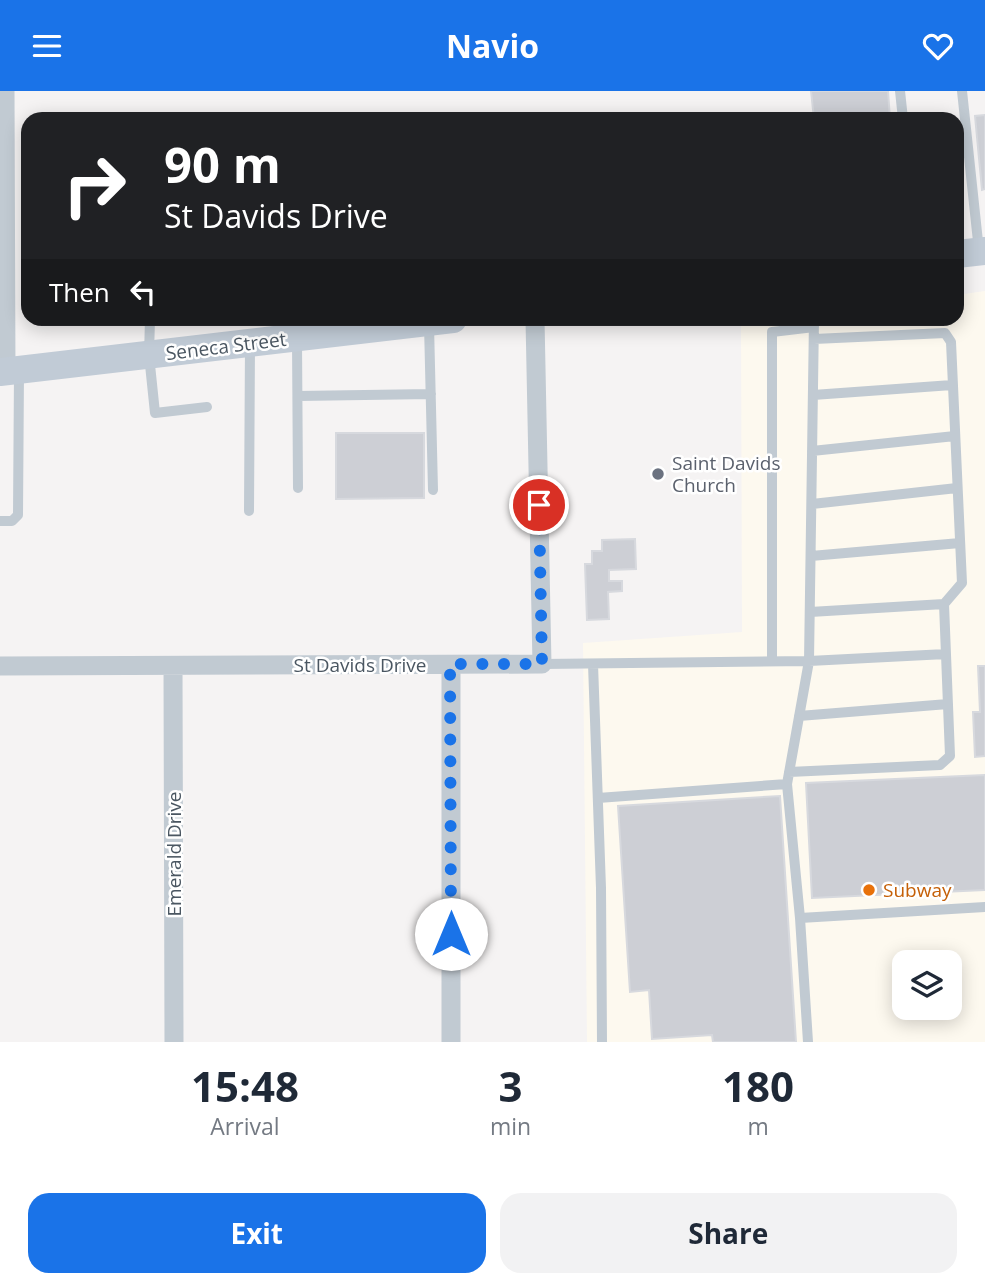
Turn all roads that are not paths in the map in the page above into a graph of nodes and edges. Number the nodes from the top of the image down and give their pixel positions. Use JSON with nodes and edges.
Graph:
{"nodes":[{"id":1,"x":5,"y":91,"type":"edge"},
{"id":2,"x":900,"y":91,"type":"edge"},
{"id":3,"x":902,"y":112,"type":"edge"},
{"id":4,"x":964,"y":123,"type":"edge"},
{"id":5,"x":974,"y":252,"type":"edge"},
{"id":6,"x":150,"y":326,"type":"edge"},
{"id":7,"x":381,"y":326,"type":"edge"},
{"id":8,"x":440,"y":326,"type":"edge"},
{"id":9,"x":535,"y":326,"type":"edge"},
{"id":10,"x":800,"y":326,"type":"edge"},
{"id":11,"x":814,"y":326,"type":"edge"},
{"id":12,"x":290,"y":335,"type":"junction"},
{"id":13,"x":814,"y":339,"type":"junction"},
{"id":14,"x":250,"y":343,"type":"junction"},
{"id":15,"x":149,"y":355,"type":"junction"},
{"id":16,"x":8,"y":371,"type":"edge"},
{"id":17,"x":953,"y":385,"type":"junction"},
{"id":18,"x":431,"y":394,"type":"junction"},
{"id":19,"x":298,"y":395,"type":"junction"},
{"id":20,"x":813,"y":395,"type":"junction"},
{"id":21,"x":207,"y":407,"type":"dead end"},
{"id":22,"x":955,"y":436,"type":"junction"},
{"id":23,"x":813,"y":451,"type":"junction"},
{"id":24,"x":298,"y":488,"type":"dead end"},
{"id":25,"x":957,"y":488,"type":"junction"},
{"id":26,"x":433,"y":489,"type":"dead end"},
{"id":27,"x":812,"y":504,"type":"junction"},
{"id":28,"x":249,"y":511,"type":"dead end"},
{"id":29,"x":0,"y":521,"type":"edge"},
{"id":30,"x":960,"y":543,"type":"junction"},
{"id":31,"x":811,"y":556,"type":"junction"},
{"id":32,"x":944,"y":604,"type":"junction"},
{"id":33,"x":810,"y":612,"type":"junction"},
{"id":34,"x":946,"y":654,"type":"junction"},
{"id":35,"x":772,"y":661,"type":"junction"},
{"id":36,"x":809,"y":661,"type":"junction"},
{"id":37,"x":450,"y":664,"type":"junction"},
{"id":38,"x":542,"y":664,"type":"junction"},
{"id":39,"x":593,"y":664,"type":"junction"},
{"id":40,"x":0,"y":666,"type":"edge"},
{"id":41,"x":173,"y":666,"type":"junction"},
{"id":42,"x":948,"y":704,"type":"junction"},
{"id":43,"x":799,"y":716,"type":"junction"},
{"id":44,"x":789,"y":772,"type":"junction"},
{"id":45,"x":787,"y":784,"type":"junction"},
{"id":46,"x":598,"y":798,"type":"junction"},
{"id":47,"x":985,"y":907,"type":"edge"},
{"id":48,"x":800,"y":918,"type":"junction"},
{"id":49,"x":174,"y":1042,"type":"edge"},
{"id":50,"x":451,"y":1042,"type":"edge"},
{"id":51,"x":602,"y":1042,"type":"edge"},
{"id":52,"x":808,"y":1042,"type":"edge"}],
"edges":[{"from":1,"to":16,"type":"street"},
{"from":2,"to":3,"type":"lane"},
{"from":4,"to":5,"type":"lane"},
{"from":6,"to":15,"type":"lane"},
{"from":7,"to":12,"type":"street","name":"Seneca Street"},
{"from":8,"to":18,"type":"lane"},
{"from":9,"to":38,"type":"street"},
{"from":10,"to":35,"type":"lane"},
{"from":11,"to":13,"type":"lane"},
{"from":12,"to":14,"type":"street","name":"Seneca Street"},
{"from":12,"to":19,"type":"lane"},
{"from":13,"to":17,"type":"lane"},
{"from":13,"to":20,"type":"lane"},
{"from":14,"to":15,"type":"street","name":"Seneca Street"},
{"from":14,"to":28,"type":"lane"},
{"from":15,"to":16,"type":"street","name":"Seneca Street"},
{"from":15,"to":21,"type":"lane"},
{"from":16,"to":29,"type":"lane"},
{"from":17,"to":20,"type":"lane"},
{"from":17,"to":22,"type":"lane"},
{"from":18,"to":19,"type":"lane"},
{"from":18,"to":26,"type":"lane"},
{"from":19,"to":24,"type":"lane"},
{"from":20,"to":23,"type":"lane"},
{"from":22,"to":23,"type":"lane"},
{"from":22,"to":25,"type":"lane"},
{"from":23,"to":27,"type":"lane"},
{"from":25,"to":27,"type":"lane"},
{"from":25,"to":30,"type":"lane"},
{"from":27,"to":31,"type":"lane"},
{"from":30,"to":31,"type":"lane"},
{"from":30,"to":32,"type":"lane"},
{"from":31,"to":33,"type":"lane"},
{"from":32,"to":33,"type":"lane"},
{"from":32,"to":34,"type":"lane"},
{"from":33,"to":36,"type":"lane"},
{"from":34,"to":36,"type":"lane"},
{"from":34,"to":42,"type":"lane"},
{"from":35,"to":36,"type":"lane"},
{"from":35,"to":39,"type":"lane"},
{"from":36,"to":43,"type":"lane"},
{"from":37,"to":38,"type":"street","name":"St Davids Drive"},
{"from":37,"to":41,"type":"street","name":"St Davids Drive"},
{"from":37,"to":50,"type":"street"},
{"from":38,"to":39,"type":"lane"},
{"from":39,"to":46,"type":"lane"},
{"from":40,"to":41,"type":"street","name":"St Davids Drive"},
{"from":41,"to":49,"type":"street","name":"Emerald Drive"},
{"from":42,"to":43,"type":"lane"},
{"from":42,"to":44,"type":"lane"},
{"from":43,"to":44,"type":"lane"},
{"from":44,"to":45,"type":"lane"},
{"from":45,"to":46,"type":"lane"},
{"from":45,"to":48,"type":"lane"},
{"from":46,"to":51,"type":"lane"},
{"from":47,"to":48,"type":"lane"},
{"from":48,"to":52,"type":"lane"}]}
